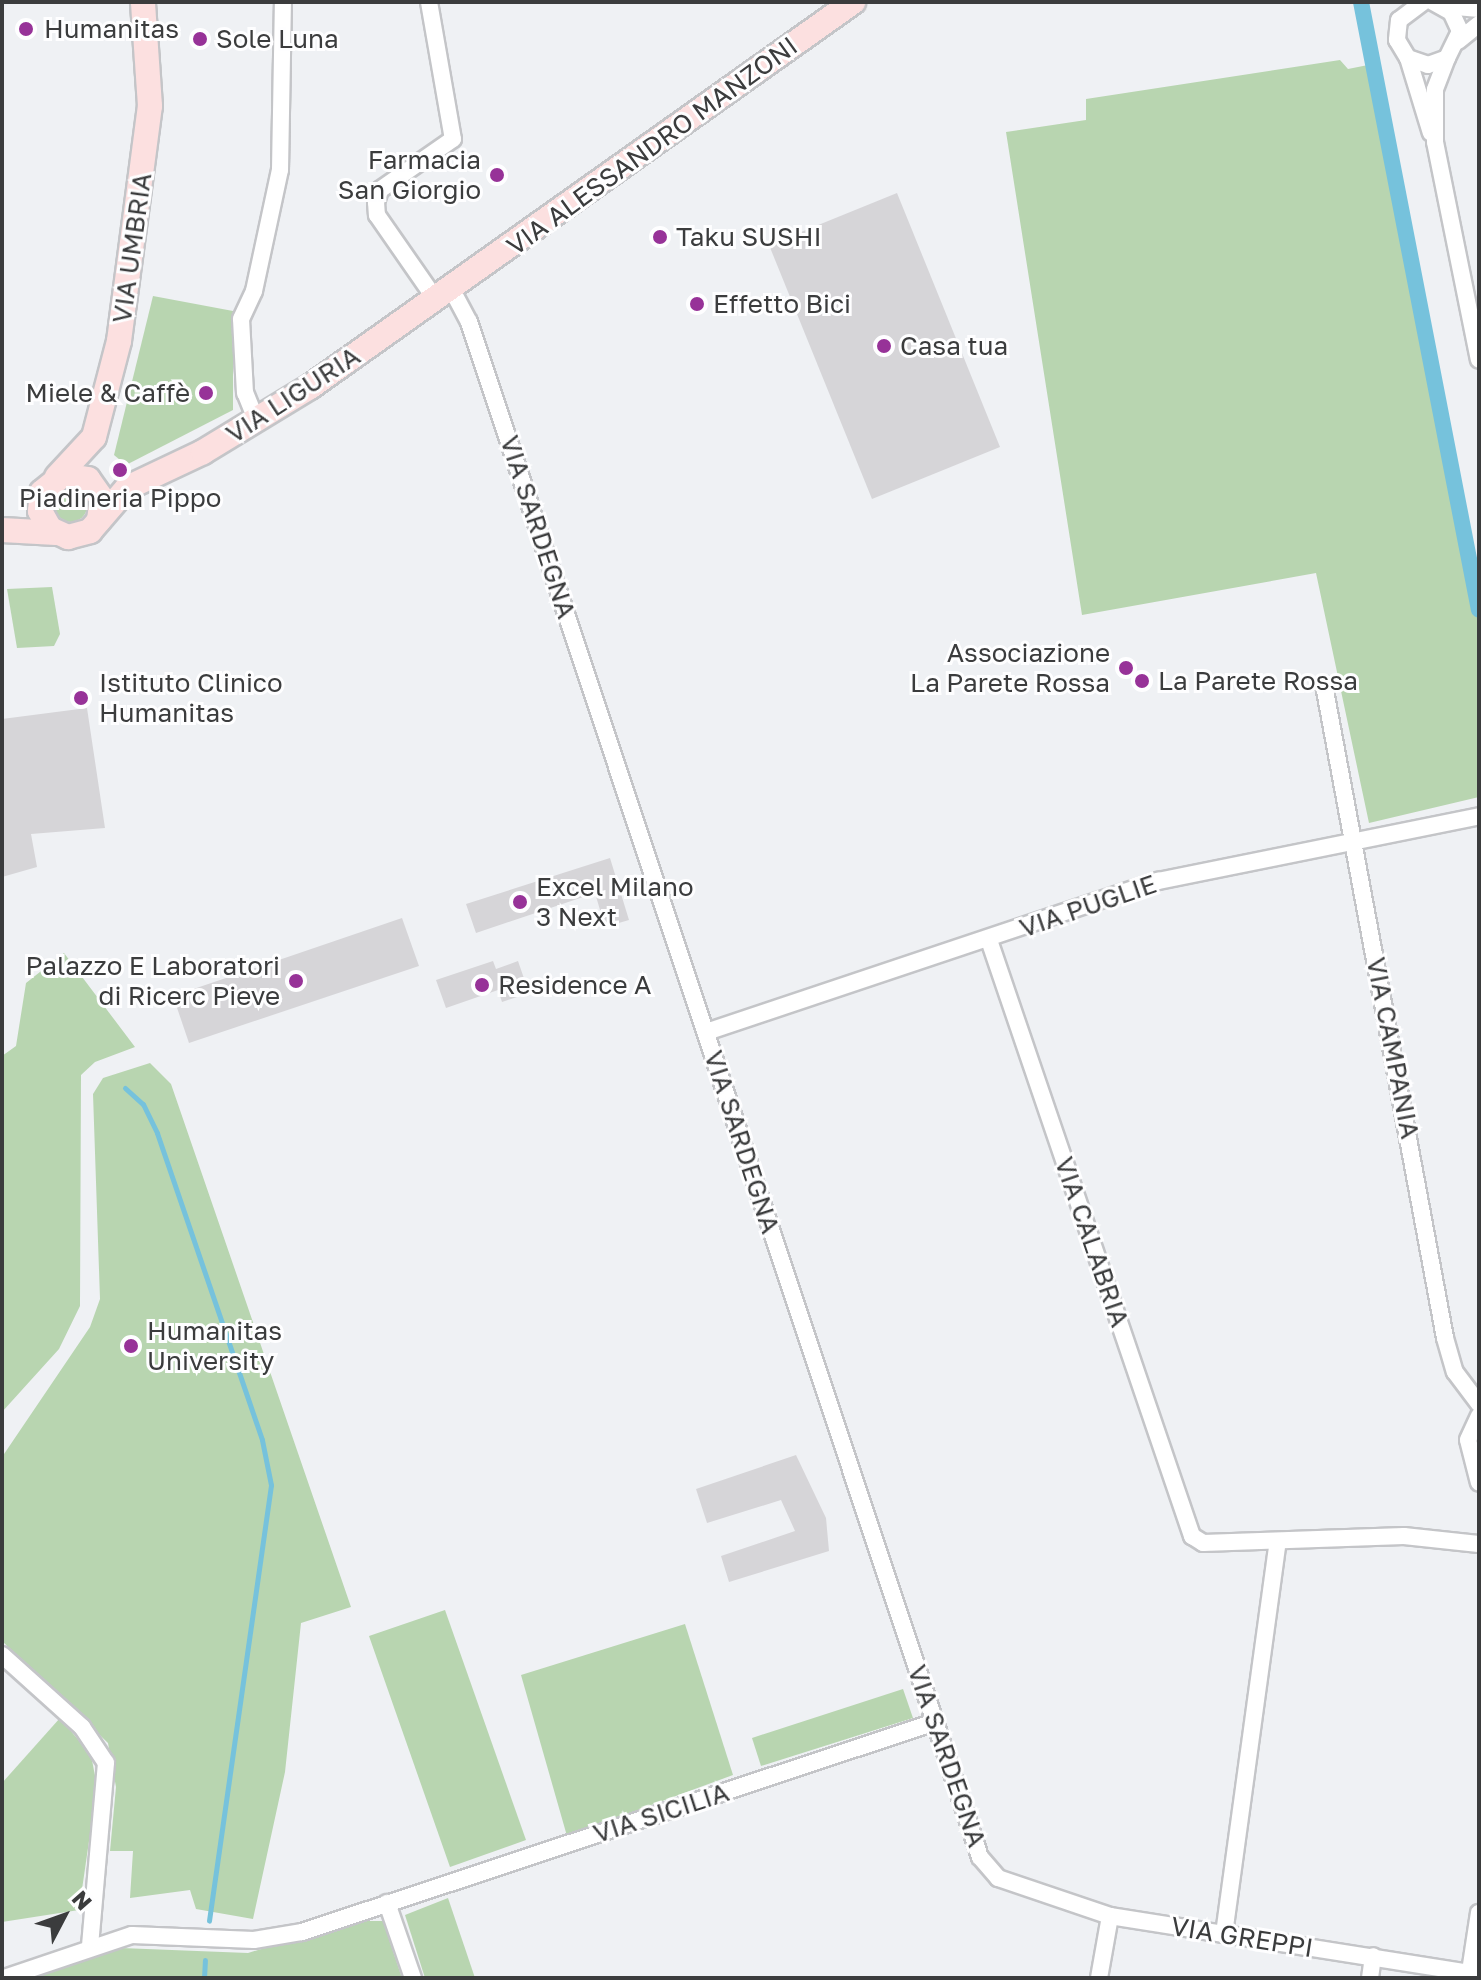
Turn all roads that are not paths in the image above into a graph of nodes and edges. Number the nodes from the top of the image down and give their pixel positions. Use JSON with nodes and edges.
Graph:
{"nodes":[{"id":1,"x":143,"y":2,"type":"edge"},
{"id":2,"x":283,"y":2,"type":"edge"},
{"id":3,"x":429,"y":2,"type":"edge"},
{"id":4,"x":853,"y":2,"type":"edge"},
{"id":5,"x":1401,"y":2,"type":"edge"},
{"id":6,"x":1423,"y":2,"type":"edge"},
{"id":7,"x":1438,"y":4,"type":"edge"},
{"id":8,"x":1479,"y":9,"type":"edge"},
{"id":9,"x":1399,"y":20,"type":"junction"},
{"id":10,"x":1479,"y":24,"type":"edge"},
{"id":11,"x":1458,"y":41,"type":"junction"},
{"id":12,"x":1408,"y":58,"type":"junction"},
{"id":13,"x":1447,"y":58,"type":"junction"},
{"id":14,"x":1435,"y":142,"type":"junction"},
{"id":15,"x":444,"y":295,"type":"junction"},
{"id":16,"x":1479,"y":360,"type":"edge"},
{"id":17,"x":257,"y":422,"type":"junction"},
{"id":18,"x":94,"y":437,"type":"junction"},
{"id":19,"x":93,"y":483,"type":"junction"},
{"id":20,"x":50,"y":485,"type":"junction"},
{"id":21,"x":127,"y":488,"type":"junction"},
{"id":22,"x":99,"y":520,"type":"junction"},
{"id":23,"x":2,"y":529,"type":"edge"},
{"id":24,"x":56,"y":533,"type":"junction"},
{"id":25,"x":1324,"y":685,"type":"dead end"},
{"id":26,"x":1479,"y":816,"type":"edge"},
{"id":27,"x":1354,"y":841,"type":"junction"},
{"id":28,"x":989,"y":940,"type":"junction"},
{"id":29,"x":706,"y":1032,"type":"junction"},
{"id":30,"x":1479,"y":1404,"type":"edge"},
{"id":31,"x":1479,"y":1416,"type":"edge"},
{"id":32,"x":1479,"y":1483,"type":"edge"},
{"id":33,"x":1278,"y":1542,"type":"junction"},
{"id":34,"x":1479,"y":1544,"type":"edge"},
{"id":35,"x":2,"y":1655,"type":"edge"},
{"id":36,"x":935,"y":1722,"type":"junction"},
{"id":37,"x":387,"y":1903,"type":"junction"},
{"id":38,"x":1479,"y":1913,"type":"edge"},
{"id":39,"x":1110,"y":1916,"type":"junction"},
{"id":40,"x":1224,"y":1934,"type":"junction"},
{"id":41,"x":90,"y":1947,"type":"junction"},
{"id":42,"x":1373,"y":1956,"type":"junction"},
{"id":43,"x":6,"y":1974,"type":"edge"},
{"id":44,"x":1469,"y":1975,"type":"edge"},
{"id":45,"x":413,"y":1978,"type":"edge"},
{"id":46,"x":1099,"y":1978,"type":"edge"},
{"id":47,"x":1370,"y":1978,"type":"edge"}],
"edges":[{"from":1,"to":18,"type":"street","name":"VIA UMBRIA"},
{"from":2,"to":17,"type":"street"},
{"from":3,"to":15,"type":"street","name":"VIA SARDEGNA"},
{"from":4,"to":15,"type":"street","name":"VIA ALESSANDRO MANZONI"},
{"from":5,"to":9,"type":"street"},
{"from":6,"to":9,"type":"street"},
{"from":7,"to":8,"type":"street"},
{"from":7,"to":11,"type":"street"},
{"from":9,"to":12,"type":"street"},
{"from":10,"to":11,"type":"street"},
{"from":11,"to":13,"type":"street"},
{"from":12,"to":13,"type":"street"},
{"from":12,"to":14,"type":"street"},
{"from":13,"to":14,"type":"street"},
{"from":14,"to":16,"type":"street"},
{"from":15,"to":17,"type":"street","name":"VIA LIGURIA"},
{"from":15,"to":29,"type":"street","name":"VIA SARDEGNA"},
{"from":17,"to":21,"type":"street","name":"VIA LIGURIA"},
{"from":18,"to":19,"type":"street"},
{"from":18,"to":20,"type":"street","name":"VIA UMBRIA"},
{"from":19,"to":20,"type":"street"},
{"from":19,"to":21,"type":"street","name":"VIA LIGURIA"},
{"from":19,"to":22,"type":"street"},
{"from":20,"to":23,"type":"street"},
{"from":20,"to":24,"type":"street"},
{"from":21,"to":22,"type":"street","name":"VIA LIGURIA"},
{"from":22,"to":24,"type":"street"},
{"from":23,"to":24,"type":"street"},
{"from":25,"to":27,"type":"street","name":"VIA CAMPANIA"},
{"from":26,"to":27,"type":"street","name":"VIA PUGLIE"},
{"from":27,"to":28,"type":"street","name":"VIA PUGLIE"},
{"from":27,"to":30,"type":"street","name":"VIA CAMPANIA"},
{"from":28,"to":29,"type":"street","name":"VIA PUGLIE"},
{"from":28,"to":33,"type":"street","name":"VIA CALABRIA"},
{"from":29,"to":36,"type":"street","name":"VIA SARDEGNA"},
{"from":31,"to":32,"type":"street"},
{"from":33,"to":34,"type":"street"},
{"from":33,"to":40,"type":"street"},
{"from":35,"to":41,"type":"street"},
{"from":36,"to":37,"type":"street","name":"VIA SICILIA"},
{"from":36,"to":39,"type":"street","name":"VIA SARDEGNA"},
{"from":37,"to":41,"type":"street","name":"VIA SICILIA"},
{"from":37,"to":45,"type":"street"},
{"from":38,"to":44,"type":"street"},
{"from":39,"to":40,"type":"street","name":"VIA GREPPI"},
{"from":39,"to":46,"type":"street"},
{"from":40,"to":42,"type":"street","name":"VIA GREPPI"},
{"from":41,"to":43,"type":"street","name":"VIA SICILIA"},
{"from":42,"to":44,"type":"street","name":"VIA GREPPI"},
{"from":42,"to":47,"type":"street"}]}
